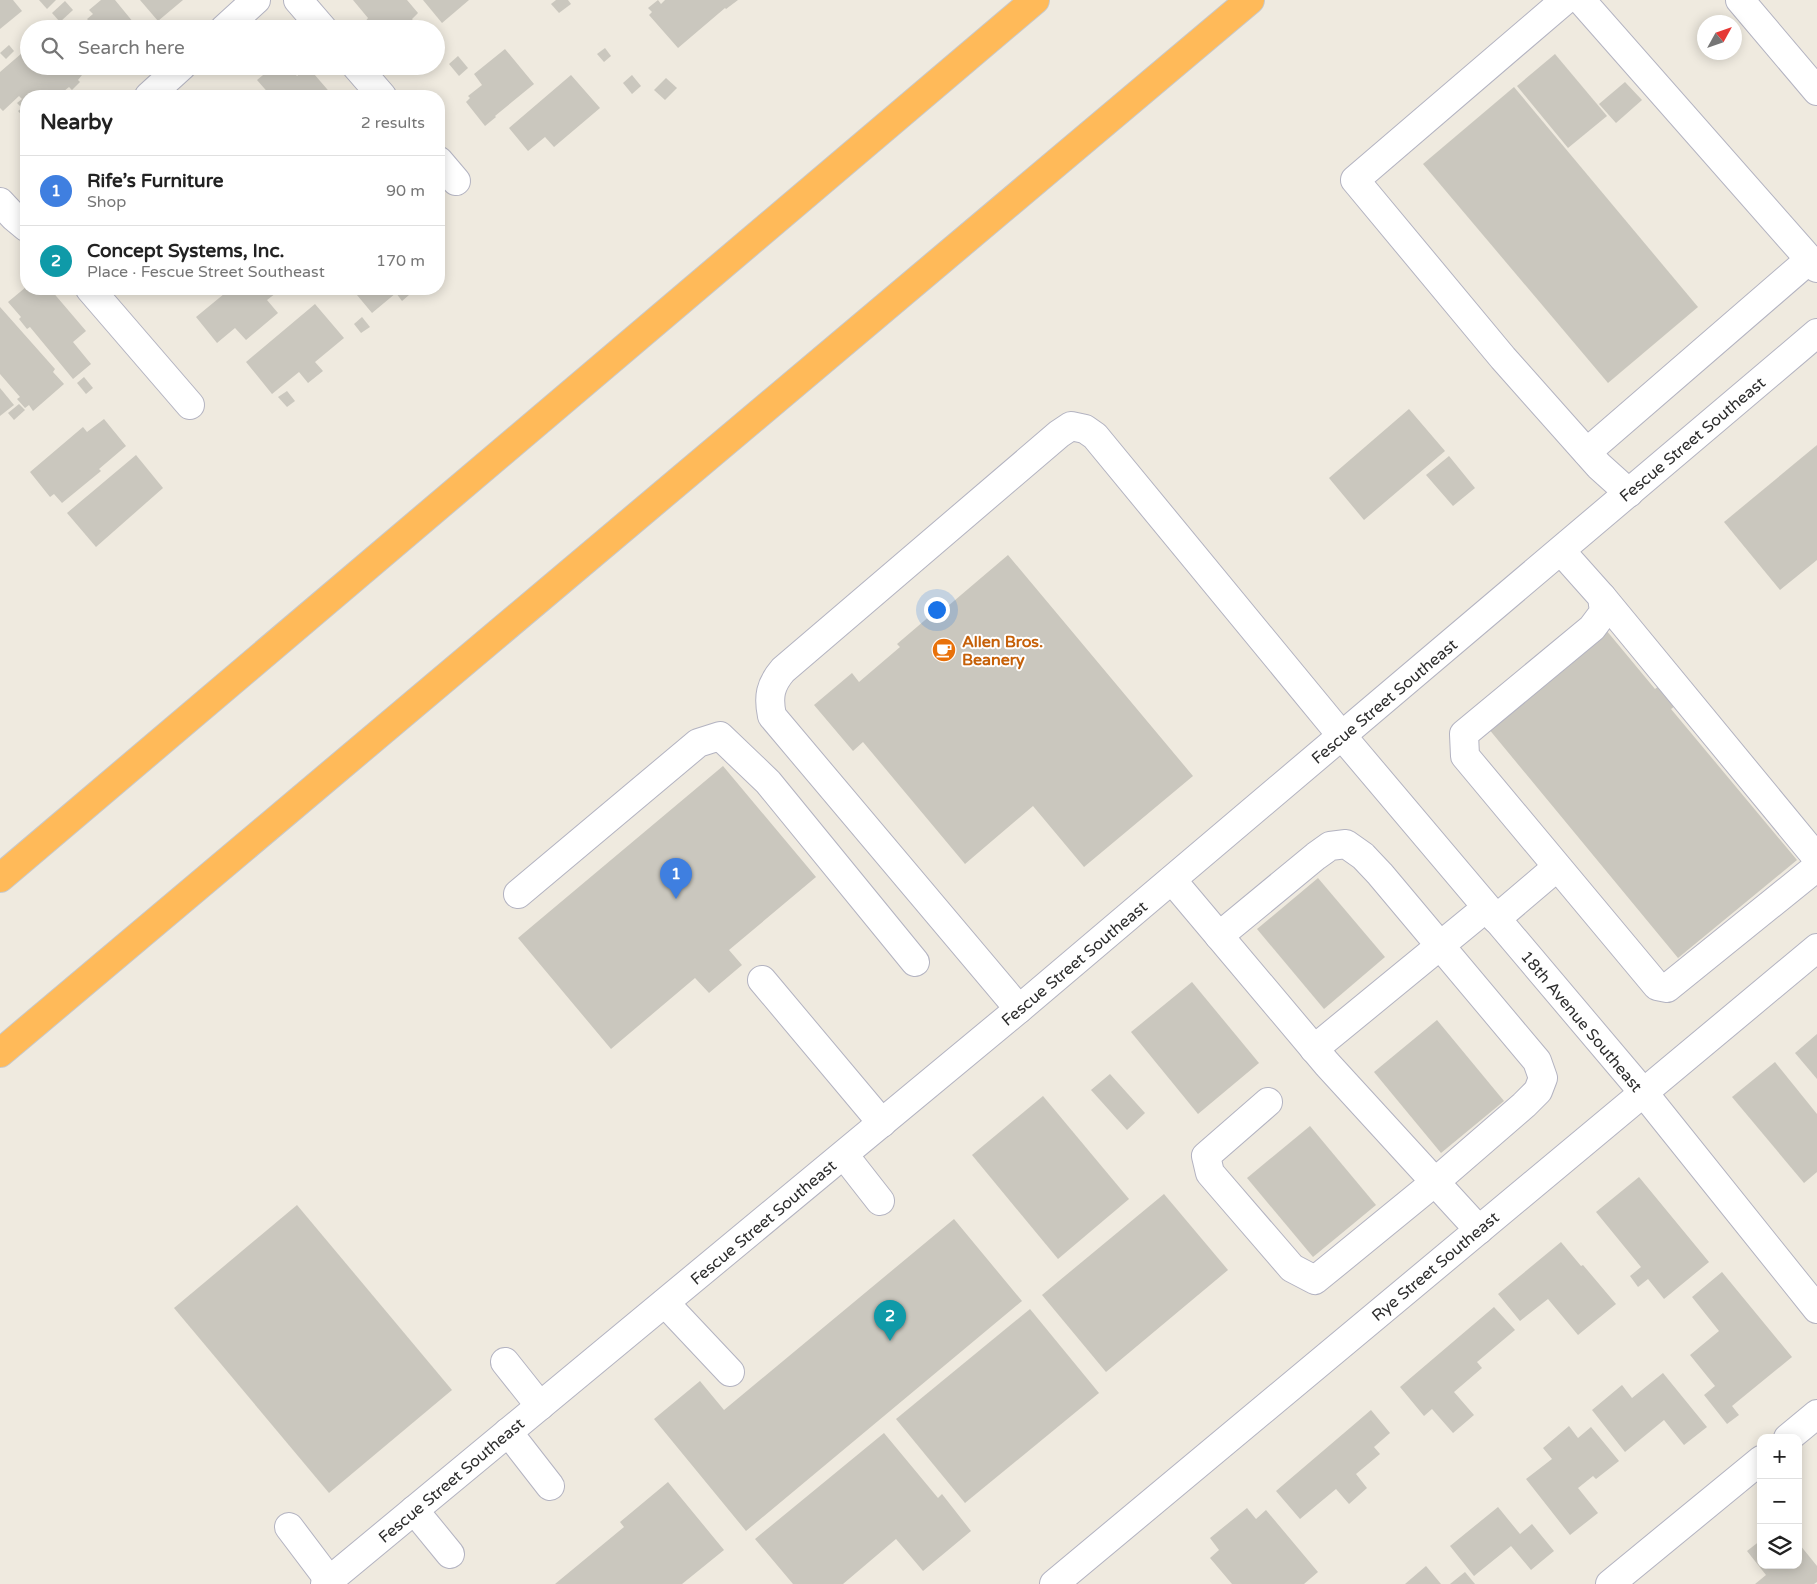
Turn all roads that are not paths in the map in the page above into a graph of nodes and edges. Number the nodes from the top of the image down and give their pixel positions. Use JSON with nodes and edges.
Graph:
{"nodes":[{"id":1,"x":256,"y":0,"type":"edge"},
{"id":2,"x":298,"y":0,"type":"edge"},
{"id":3,"x":1035,"y":0,"type":"edge"},
{"id":4,"x":1250,"y":0,"type":"edge"},
{"id":5,"x":1565,"y":0,"type":"edge"},
{"id":6,"x":1581,"y":0,"type":"edge"},
{"id":7,"x":1740,"y":0,"type":"edge"},
{"id":8,"x":234,"y":20,"type":"edge"},
{"id":9,"x":315,"y":20,"type":"edge"},
{"id":10,"x":172,"y":75,"type":"edge"},
{"id":11,"x":364,"y":75,"type":"edge"},
{"id":12,"x":156,"y":90,"type":"edge"},
{"id":13,"x":377,"y":90,"type":"edge"},
{"id":14,"x":1817,"y":91,"type":"edge"},
{"id":15,"x":1813,"y":264,"type":"edge"},
{"id":16,"x":95,"y":295,"type":"edge"},
{"id":17,"x":1813,"y":345,"type":"edge"},
{"id":18,"x":190,"y":404,"type":"dead end"},
{"id":19,"x":1587,"y":452,"type":"junction"},
{"id":20,"x":1629,"y":493,"type":"junction"},
{"id":21,"x":1561,"y":551,"type":"junction"},
{"id":22,"x":1602,"y":597,"type":"junction"},
{"id":23,"x":1342,"y":736,"type":"junction"},
{"id":24,"x":1817,"y":858,"type":"edge"},
{"id":25,"x":1557,"y":867,"type":"junction"},
{"id":26,"x":1817,"y":871,"type":"edge"},
{"id":27,"x":0,"y":878,"type":"edge"},
{"id":28,"x":1172,"y":880,"type":"junction"},
{"id":29,"x":518,"y":894,"type":"dead end"},
{"id":30,"x":1491,"y":913,"type":"junction"},
{"id":31,"x":1219,"y":936,"type":"junction"},
{"id":32,"x":1440,"y":946,"type":"junction"},
{"id":33,"x":1817,"y":948,"type":"edge"},
{"id":34,"x":915,"y":962,"type":"dead end"},
{"id":35,"x":762,"y":980,"type":"dead end"},
{"id":36,"x":1019,"y":1009,"type":"junction"},
{"id":37,"x":1314,"y":1049,"type":"junction"},
{"id":38,"x":0,"y":1053,"type":"edge"},
{"id":39,"x":1643,"y":1092,"type":"junction"},
{"id":40,"x":1268,"y":1102,"type":"dead end"},
{"id":41,"x":882,"y":1123,"type":"junction"},
{"id":42,"x":844,"y":1155,"type":"junction"},
{"id":43,"x":1435,"y":1182,"type":"junction"},
{"id":44,"x":880,"y":1201,"type":"dead end"},
{"id":45,"x":1479,"y":1230,"type":"junction"},
{"id":46,"x":665,"y":1303,"type":"junction"},
{"id":47,"x":1817,"y":1309,"type":"edge"},
{"id":48,"x":505,"y":1362,"type":"dead end"},
{"id":49,"x":730,"y":1372,"type":"dead end"},
{"id":50,"x":540,"y":1406,"type":"junction"},
{"id":51,"x":1817,"y":1414,"type":"edge"},
{"id":52,"x":508,"y":1432,"type":"junction"},
{"id":53,"x":1793,"y":1434,"type":"edge"},
{"id":54,"x":1757,"y":1463,"type":"edge"},
{"id":55,"x":550,"y":1486,"type":"dead end"},
{"id":56,"x":414,"y":1510,"type":"junction"},
{"id":57,"x":290,"y":1527,"type":"dead end"},
{"id":58,"x":450,"y":1554,"type":"dead end"},
{"id":59,"x":327,"y":1582,"type":"edge"},
{"id":60,"x":1054,"y":1584,"type":"edge"},
{"id":61,"x":1610,"y":1584,"type":"edge"}],
"edges":[{"from":1,"to":8,"type":"street"},
{"from":2,"to":9,"type":"street"},
{"from":3,"to":27,"type":"highway"},
{"from":4,"to":38,"type":"highway"},
{"from":5,"to":19,"type":"street"},
{"from":6,"to":15,"type":"street"},
{"from":7,"to":14,"type":"street"},
{"from":10,"to":12,"type":"street"},
{"from":11,"to":13,"type":"street"},
{"from":15,"to":19,"type":"street"},
{"from":16,"to":18,"type":"street"},
{"from":17,"to":20,"type":"street","name":"Fescue Street Southeast"},
{"from":19,"to":20,"type":"street"},
{"from":20,"to":21,"type":"street","name":"Fescue Street Southeast"},
{"from":21,"to":22,"type":"street"},
{"from":21,"to":23,"type":"street","name":"Fescue Street Southeast"},
{"from":22,"to":24,"type":"street"},
{"from":22,"to":25,"type":"street"},
{"from":23,"to":28,"type":"street","name":"Fescue Street Southeast"},
{"from":23,"to":30,"type":"street","name":"18th Avenue Southeast"},
{"from":23,"to":36,"type":"street","name":"18th Avenue Southeast"},
{"from":25,"to":26,"type":"street"},
{"from":25,"to":30,"type":"street"},
{"from":28,"to":31,"type":"street"},
{"from":28,"to":36,"type":"street","name":"Fescue Street Southeast"},
{"from":29,"to":34,"type":"street"},
{"from":30,"to":32,"type":"street"},
{"from":30,"to":39,"type":"street","name":"18th Avenue Southeast"},
{"from":31,"to":32,"type":"street"},
{"from":31,"to":37,"type":"street"},
{"from":32,"to":37,"type":"street"},
{"from":32,"to":43,"type":"street"},
{"from":33,"to":39,"type":"street","name":"Rye Street Southeast"},
{"from":35,"to":41,"type":"street"},
{"from":36,"to":41,"type":"street","name":"Fescue Street Southeast"},
{"from":37,"to":43,"type":"street"},
{"from":39,"to":45,"type":"street","name":"Rye Street Southeast"},
{"from":39,"to":47,"type":"street","name":"18th Avenue Southeast"},
{"from":40,"to":43,"type":"street"},
{"from":41,"to":42,"type":"street","name":"Fescue Street Southeast"},
{"from":42,"to":44,"type":"street"},
{"from":42,"to":46,"type":"street","name":"Fescue Street Southeast"},
{"from":43,"to":45,"type":"street"},
{"from":45,"to":60,"type":"street","name":"Rye Street Southeast"},
{"from":46,"to":49,"type":"street"},
{"from":46,"to":50,"type":"street","name":"Fescue Street Southeast"},
{"from":48,"to":50,"type":"street"},
{"from":50,"to":52,"type":"street","name":"Fescue Street Southeast"},
{"from":51,"to":53,"type":"street"},
{"from":52,"to":55,"type":"street"},
{"from":52,"to":56,"type":"street","name":"Fescue Street Southeast"},
{"from":54,"to":61,"type":"street"},
{"from":56,"to":58,"type":"street"},
{"from":56,"to":59,"type":"street","name":"Fescue Street Southeast"},
{"from":57,"to":59,"type":"street"}]}
